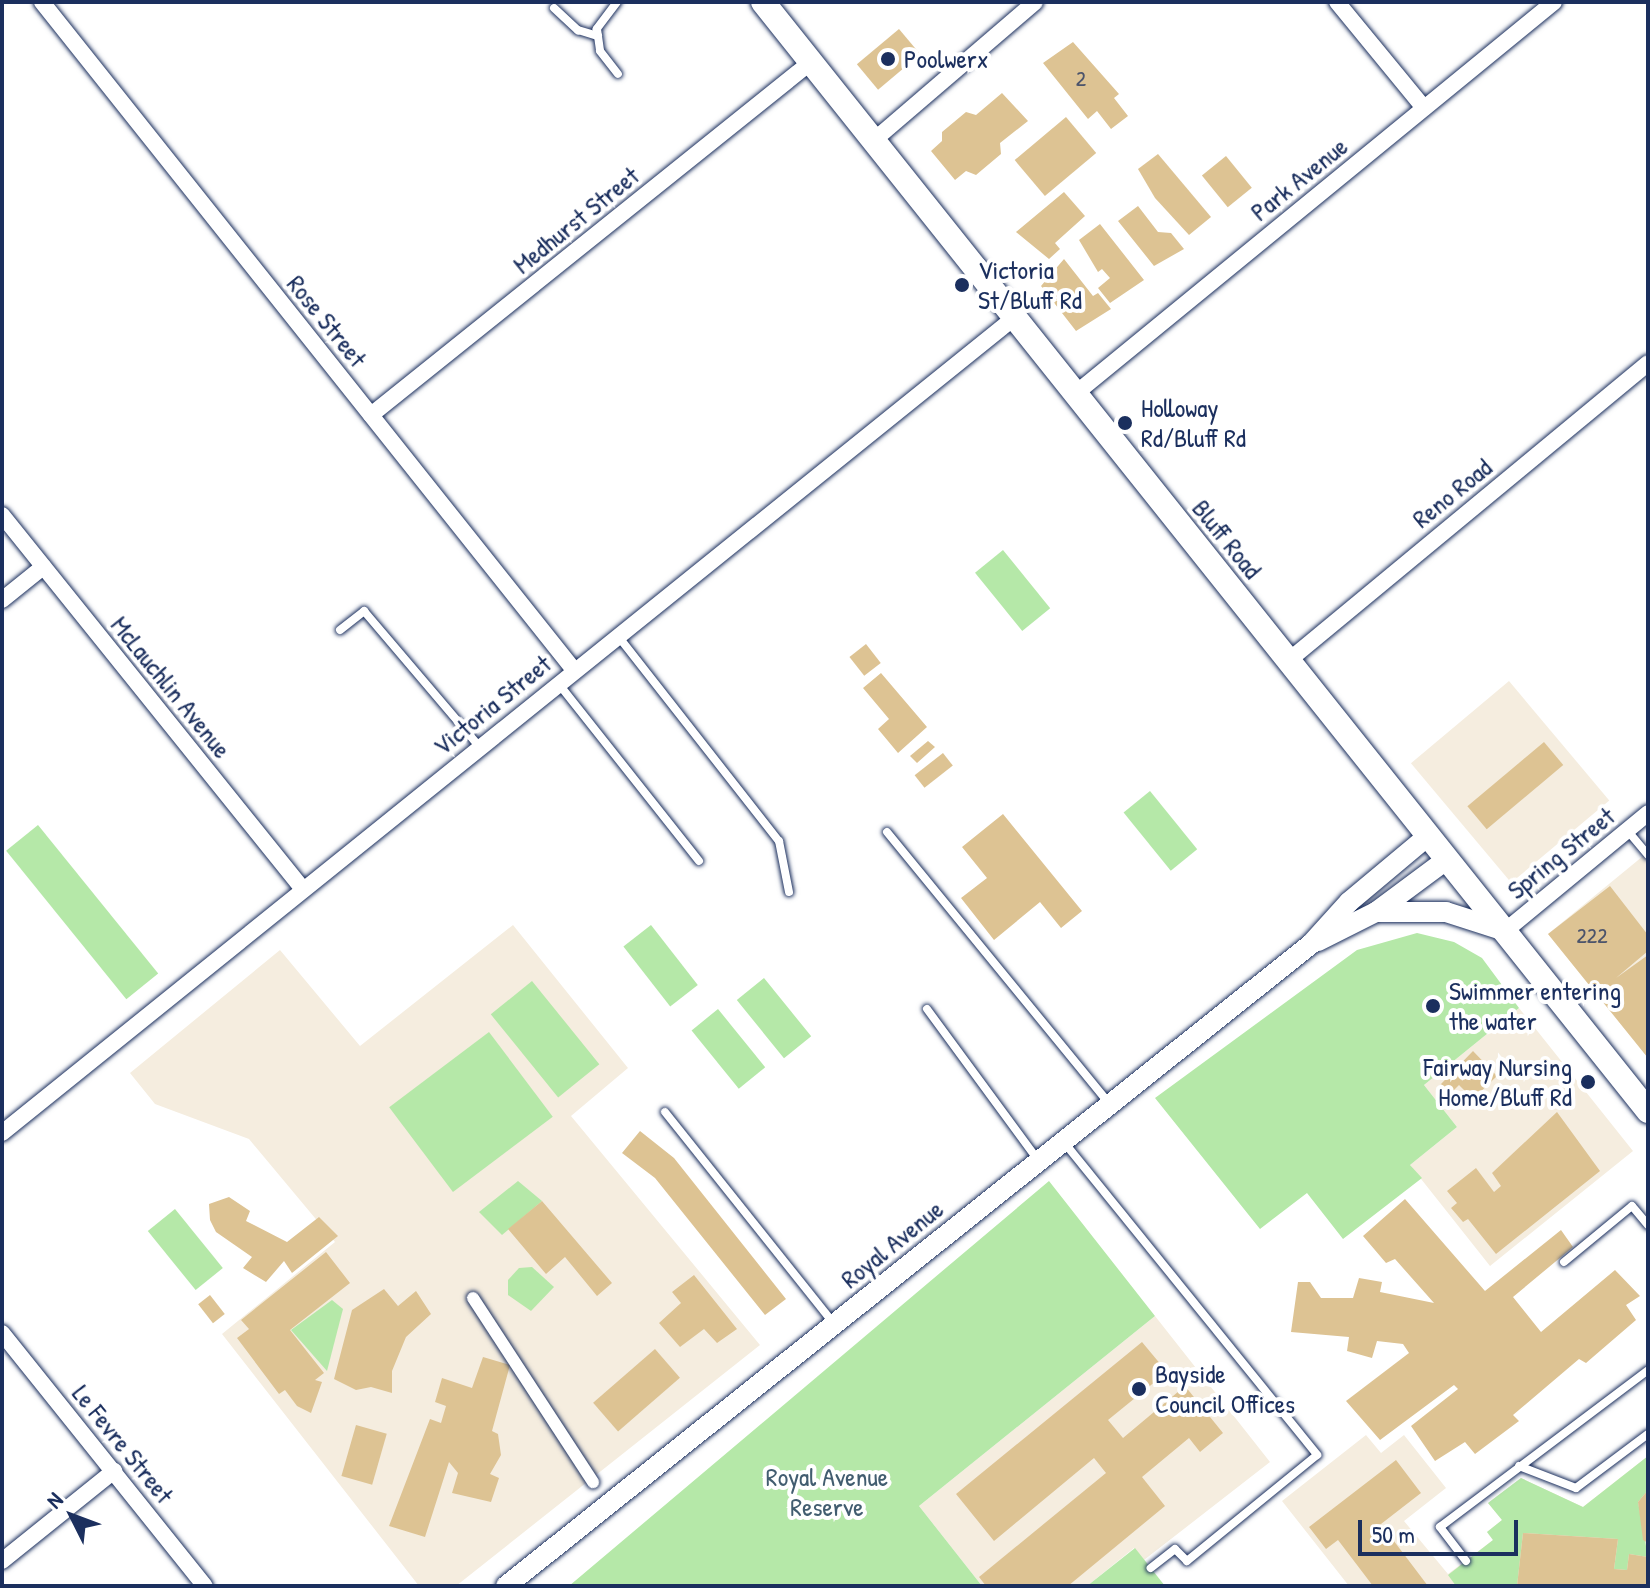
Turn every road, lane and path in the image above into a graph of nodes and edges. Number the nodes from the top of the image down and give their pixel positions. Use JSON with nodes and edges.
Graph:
{"nodes":[{"id":1,"x":42,"y":2,"type":"edge"},
{"id":2,"x":617,"y":2,"type":"edge"},
{"id":3,"x":763,"y":2,"type":"edge"},
{"id":4,"x":1035,"y":2,"type":"edge"},
{"id":5,"x":1337,"y":2,"type":"edge"},
{"id":6,"x":1554,"y":2,"type":"edge"},
{"id":7,"x":554,"y":8,"type":"dead end"},
{"id":8,"x":598,"y":36,"type":"junction"},
{"id":9,"x":811,"y":62,"type":"junction"},
{"id":10,"x":618,"y":74,"type":"dead end"},
{"id":11,"x":1424,"y":108,"type":"junction"},
{"id":12,"x":873,"y":141,"type":"junction"},
{"id":13,"x":1014,"y":318,"type":"junction"},
{"id":14,"x":1648,"y":363,"type":"edge"},
{"id":15,"x":1075,"y":394,"type":"junction"},
{"id":16,"x":371,"y":415,"type":"junction"},
{"id":17,"x":2,"y":515,"type":"edge"},
{"id":18,"x":43,"y":567,"type":"junction"},
{"id":19,"x":2,"y":600,"type":"edge"},
{"id":20,"x":340,"y":630,"type":"dead end"},
{"id":21,"x":618,"y":636,"type":"junction"},
{"id":22,"x":1288,"y":661,"type":"junction"},
{"id":23,"x":574,"y":670,"type":"junction"},
{"id":24,"x":558,"y":683,"type":"junction"},
{"id":25,"x":479,"y":746,"type":"junction"},
{"id":26,"x":1648,"y":813,"type":"edge"},
{"id":27,"x":1627,"y":830,"type":"junction"},
{"id":28,"x":887,"y":832,"type":"dead end"},
{"id":29,"x":1428,"y":836,"type":"junction"},
{"id":30,"x":1648,"y":855,"type":"edge"},
{"id":31,"x":1446,"y":860,"type":"junction"},
{"id":32,"x":699,"y":861,"type":"dead end"},
{"id":33,"x":303,"y":889,"type":"junction"},
{"id":34,"x":789,"y":892,"type":"dead end"},
{"id":35,"x":1376,"y":912,"type":"junction"},
{"id":36,"x":1505,"y":931,"type":"junction"},
{"id":37,"x":1311,"y":944,"type":"junction"},
{"id":38,"x":927,"y":1009,"type":"dead end"},
{"id":39,"x":1109,"y":1103,"type":"junction"},
{"id":40,"x":1648,"y":1111,"type":"edge"},
{"id":41,"x":665,"y":1112,"type":"dead end"},
{"id":42,"x":2,"y":1133,"type":"edge"},
{"id":43,"x":1062,"y":1140,"type":"junction"},
{"id":44,"x":1038,"y":1160,"type":"junction"},
{"id":45,"x":1648,"y":1225,"type":"edge"},
{"id":46,"x":1564,"y":1262,"type":"dead end"},
{"id":47,"x":473,"y":1298,"type":"dead end"},
{"id":48,"x":834,"y":1324,"type":"junction"},
{"id":49,"x":2,"y":1333,"type":"edge"},
{"id":50,"x":1648,"y":1370,"type":"edge"},
{"id":51,"x":1648,"y":1434,"type":"edge"},
{"id":52,"x":1519,"y":1466,"type":"junction"},
{"id":53,"x":114,"y":1471,"type":"junction"},
{"id":54,"x":593,"y":1482,"type":"dead end"},
{"id":55,"x":2,"y":1561,"type":"edge"},
{"id":56,"x":1466,"y":1561,"type":"dead end"},
{"id":57,"x":1151,"y":1568,"type":"dead end"},
{"id":58,"x":205,"y":1586,"type":"edge"},
{"id":59,"x":506,"y":1586,"type":"edge"}],
"edges":[{"from":1,"to":16,"type":"street","name":"Rose Street"},
{"from":2,"to":8,"type":"lane"},
{"from":3,"to":9,"type":"main road","name":"Bluff Road"},
{"from":4,"to":12,"type":"street"},
{"from":5,"to":11,"type":"street"},
{"from":6,"to":11,"type":"street","name":"Park Avenue"},
{"from":7,"to":8,"type":"lane"},
{"from":8,"to":10,"type":"lane"},
{"from":9,"to":12,"type":"main road","name":"Bluff Road"},
{"from":9,"to":16,"type":"street","name":"Medhurst Street"},
{"from":11,"to":15,"type":"street","name":"Park Avenue"},
{"from":12,"to":13,"type":"main road","name":"Bluff Road"},
{"from":13,"to":15,"type":"main road","name":"Bluff Road"},
{"from":13,"to":21,"type":"street","name":"Victoria Street"},
{"from":14,"to":22,"type":"street","name":"Reno Road"},
{"from":15,"to":22,"type":"main road","name":"Bluff Road"},
{"from":16,"to":23,"type":"street","name":"Rose Street"},
{"from":17,"to":18,"type":"street","name":"McLauchlin Avenue"},
{"from":18,"to":19,"type":"street"},
{"from":18,"to":33,"type":"street","name":"McLauchlin Avenue"},
{"from":20,"to":25,"type":"lane"},
{"from":21,"to":23,"type":"street","name":"Victoria Street"},
{"from":21,"to":34,"type":"lane"},
{"from":22,"to":29,"type":"main road","name":"Bluff Road"},
{"from":23,"to":24,"type":"street","name":"Victoria Street"},
{"from":24,"to":25,"type":"street","name":"Victoria Street"},
{"from":24,"to":32,"type":"lane"},
{"from":25,"to":33,"type":"street","name":"Victoria Street"},
{"from":26,"to":27,"type":"street","name":"Spring Street"},
{"from":27,"to":30,"type":"lane"},
{"from":27,"to":36,"type":"street","name":"Spring Street"},
{"from":28,"to":39,"type":"lane"},
{"from":29,"to":31,"type":"main road","name":"Bluff Road"},
{"from":29,"to":37,"type":"street","name":"Royal Avenue"},
{"from":31,"to":35,"type":"street","name":"Royal Avenue"},
{"from":31,"to":36,"type":"main road","name":"Bluff Road"},
{"from":33,"to":42,"type":"street","name":"Victoria Street"},
{"from":35,"to":36,"type":"street"},
{"from":35,"to":37,"type":"street","name":"Royal Avenue"},
{"from":36,"to":40,"type":"main road","name":"Bluff Road"},
{"from":37,"to":39,"type":"street","name":"Royal Avenue"},
{"from":38,"to":44,"type":"lane"},
{"from":39,"to":43,"type":"street","name":"Royal Avenue"},
{"from":41,"to":48,"type":"lane"},
{"from":43,"to":44,"type":"street","name":"Royal Avenue"},
{"from":43,"to":57,"type":"lane"},
{"from":44,"to":48,"type":"street","name":"Royal Avenue"},
{"from":45,"to":46,"type":"lane"},
{"from":47,"to":54,"type":"street"},
{"from":48,"to":59,"type":"street","name":"Royal Avenue"},
{"from":49,"to":53,"type":"street","name":"Le Fevre Street"},
{"from":50,"to":52,"type":"lane"},
{"from":51,"to":52,"type":"lane"},
{"from":52,"to":56,"type":"lane"},
{"from":53,"to":55,"type":"street"},
{"from":53,"to":58,"type":"street","name":"Le Fevre Street"}]}
